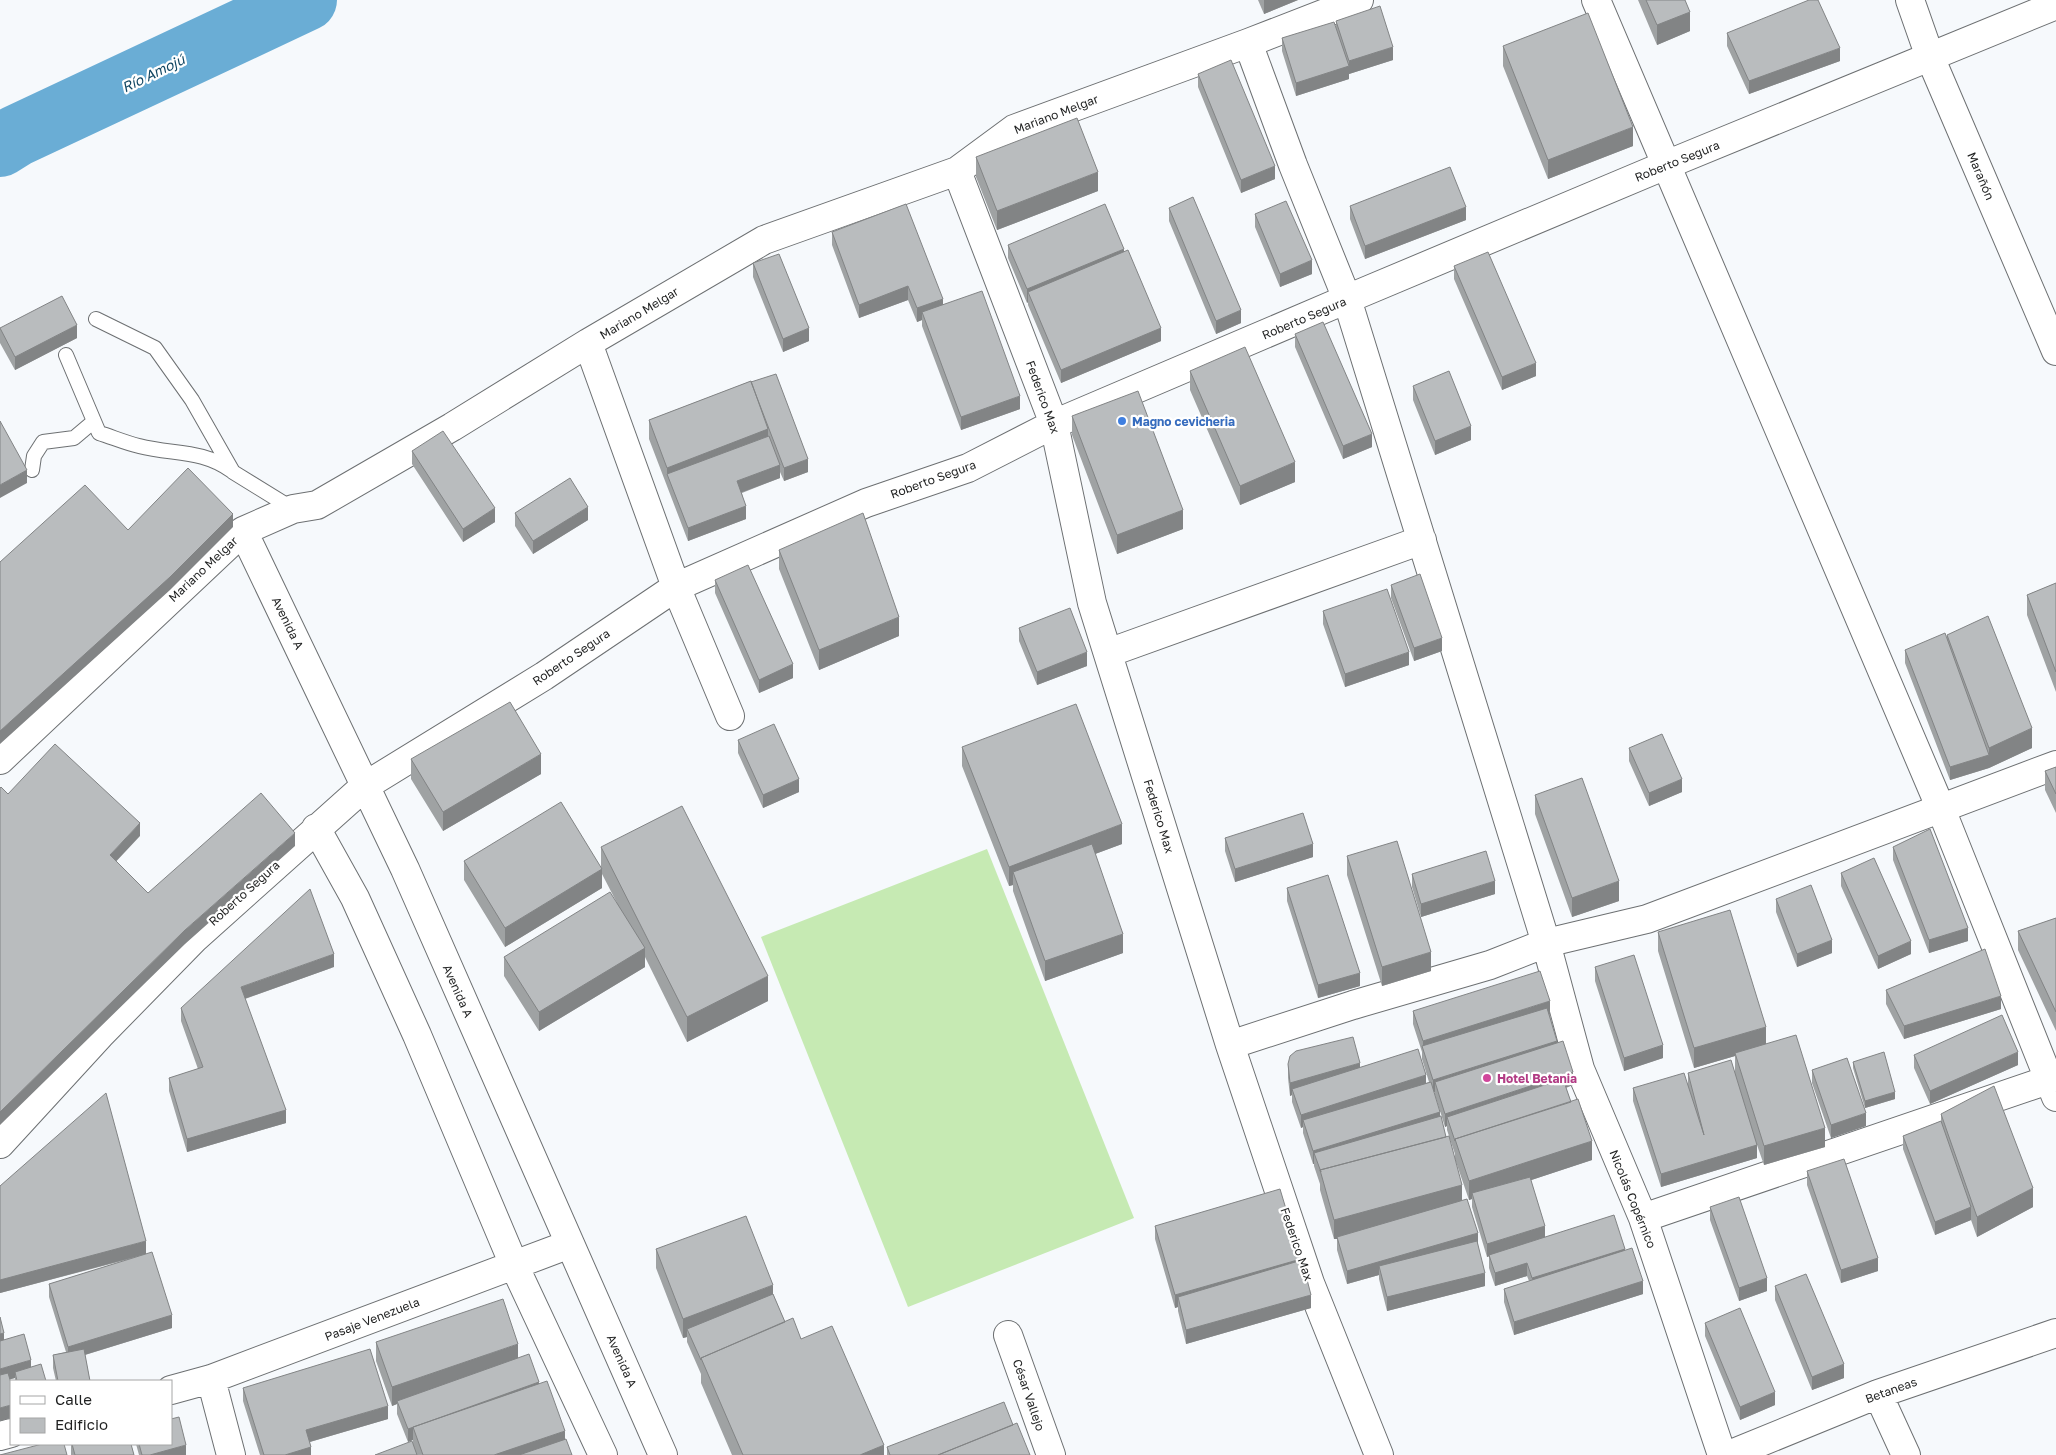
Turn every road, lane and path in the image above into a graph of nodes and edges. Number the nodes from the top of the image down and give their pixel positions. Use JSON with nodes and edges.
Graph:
{"nodes":[{"id":1,"x":1359,"y":0,"type":"edge"},
{"id":2,"x":1596,"y":0,"type":"edge"},
{"id":3,"x":1910,"y":0,"type":"edge"},
{"id":4,"x":2056,"y":5,"type":"edge"},
{"id":5,"x":1248,"y":43,"type":"junction"},
{"id":6,"x":1930,"y":57,"type":"junction"},
{"id":7,"x":1666,"y":165,"type":"junction"},
{"id":8,"x":957,"y":171,"type":"junction"},
{"id":9,"x":1348,"y":299,"type":"junction"},
{"id":10,"x":96,"y":319,"type":"dead end"},
{"id":11,"x":588,"y":343,"type":"junction"},
{"id":12,"x":2056,"y":351,"type":"edge"},
{"id":13,"x":66,"y":355,"type":"dead end"},
{"id":14,"x":93,"y":422,"type":"junction"},
{"id":15,"x":1054,"y":424,"type":"junction"},
{"id":16,"x":32,"y":470,"type":"dead end"},
{"id":17,"x":233,"y":472,"type":"junction"},
{"id":18,"x":293,"y":509,"type":"junction"},
{"id":19,"x":243,"y":531,"type":"junction"},
{"id":20,"x":1422,"y":540,"type":"junction"},
{"id":21,"x":676,"y":587,"type":"junction"},
{"id":22,"x":1108,"y":653,"type":"junction"},
{"id":23,"x":730,"y":716,"type":"dead end"},
{"id":24,"x":0,"y":760,"type":"edge"},
{"id":25,"x":2056,"y":765,"type":"edge"},
{"id":26,"x":365,"y":786,"type":"junction"},
{"id":27,"x":1941,"y":809,"type":"junction"},
{"id":28,"x":316,"y":828,"type":"junction"},
{"id":29,"x":1546,"y":943,"type":"junction"},
{"id":30,"x":1230,"y":1045,"type":"junction"},
{"id":31,"x":2052,"y":1088,"type":"edge"},
{"id":32,"x":0,"y":1144,"type":"edge"},
{"id":33,"x":1643,"y":1218,"type":"junction"},
{"id":34,"x":570,"y":1244,"type":"junction"},
{"id":35,"x":514,"y":1265,"type":"junction"},
{"id":36,"x":2056,"y":1333,"type":"edge"},
{"id":37,"x":1008,"y":1335,"type":"dead end"},
{"id":38,"x":211,"y":1379,"type":"junction"},
{"id":39,"x":172,"y":1390,"type":"edge"},
{"id":40,"x":1878,"y":1394,"type":"junction"},
{"id":41,"x":231,"y":1455,"type":"edge"},
{"id":42,"x":602,"y":1455,"type":"edge"},
{"id":43,"x":663,"y":1455,"type":"edge"},
{"id":44,"x":1050,"y":1455,"type":"edge"},
{"id":45,"x":1379,"y":1455,"type":"edge"},
{"id":46,"x":1722,"y":1455,"type":"edge"},
{"id":47,"x":1729,"y":1455,"type":"edge"},
{"id":48,"x":1906,"y":1455,"type":"edge"}],
"edges":[{"from":1,"to":5,"type":"street","name":"Mariano Melgar"},
{"from":2,"to":7,"type":"street"},
{"from":3,"to":6,"type":"street","name":"Marañón"},
{"from":4,"to":6,"type":"street","name":"Roberto Segura"},
{"from":5,"to":8,"type":"street","name":"Mariano Melgar"},
{"from":5,"to":9,"type":"street","name":"Nicolás Copérnico"},
{"from":6,"to":7,"type":"street","name":"Roberto Segura"},
{"from":6,"to":12,"type":"street","name":"Marañón"},
{"from":7,"to":9,"type":"street","name":"Roberto Segura"},
{"from":7,"to":27,"type":"street"},
{"from":8,"to":11,"type":"street","name":"Mariano Melgar"},
{"from":8,"to":15,"type":"street","name":"Federico Max"},
{"from":9,"to":15,"type":"street","name":"Roberto Segura"},
{"from":9,"to":20,"type":"street","name":"Nicolás Copérnico"},
{"from":10,"to":17,"type":"lane"},
{"from":11,"to":18,"type":"street","name":"Mariano Melgar"},
{"from":11,"to":21,"type":"street"},
{"from":13,"to":14,"type":"lane"},
{"from":14,"to":16,"type":"lane"},
{"from":14,"to":17,"type":"lane"},
{"from":15,"to":21,"type":"street","name":"Roberto Segura"},
{"from":15,"to":22,"type":"street","name":"Federico Max"},
{"from":17,"to":18,"type":"lane"},
{"from":18,"to":19,"type":"street","name":"Mariano Melgar"},
{"from":19,"to":24,"type":"street","name":"Mariano Melgar"},
{"from":19,"to":26,"type":"street","name":"Avenida A"},
{"from":20,"to":22,"type":"street"},
{"from":20,"to":29,"type":"street","name":"Nicolás Copérnico"},
{"from":21,"to":23,"type":"street"},
{"from":21,"to":26,"type":"street","name":"Roberto Segura"},
{"from":22,"to":30,"type":"street","name":"Federico Max"},
{"from":25,"to":27,"type":"street"},
{"from":26,"to":28,"type":"street","name":"Roberto Segura"},
{"from":26,"to":34,"type":"street","name":"Avenida A"},
{"from":27,"to":29,"type":"street"},
{"from":27,"to":31,"type":"street"},
{"from":28,"to":32,"type":"street","name":"Roberto Segura"},
{"from":28,"to":35,"type":"street"},
{"from":29,"to":30,"type":"street"},
{"from":29,"to":33,"type":"street","name":"Nicolás Copérnico"},
{"from":30,"to":45,"type":"street","name":"Federico Max"},
{"from":31,"to":33,"type":"street"},
{"from":33,"to":46,"type":"street","name":"Nicolás Copérnico"},
{"from":34,"to":35,"type":"street","name":"Pasaje Venezuela"},
{"from":34,"to":43,"type":"street","name":"Avenida A"},
{"from":35,"to":38,"type":"street","name":"Pasaje Venezuela"},
{"from":35,"to":42,"type":"street"},
{"from":36,"to":40,"type":"street","name":"Betaneas"},
{"from":37,"to":44,"type":"street","name":"César Vallejo"},
{"from":38,"to":39,"type":"street","name":"Pasaje Venezuela"},
{"from":38,"to":41,"type":"street"},
{"from":40,"to":47,"type":"street","name":"Betaneas"},
{"from":40,"to":48,"type":"street"}]}
